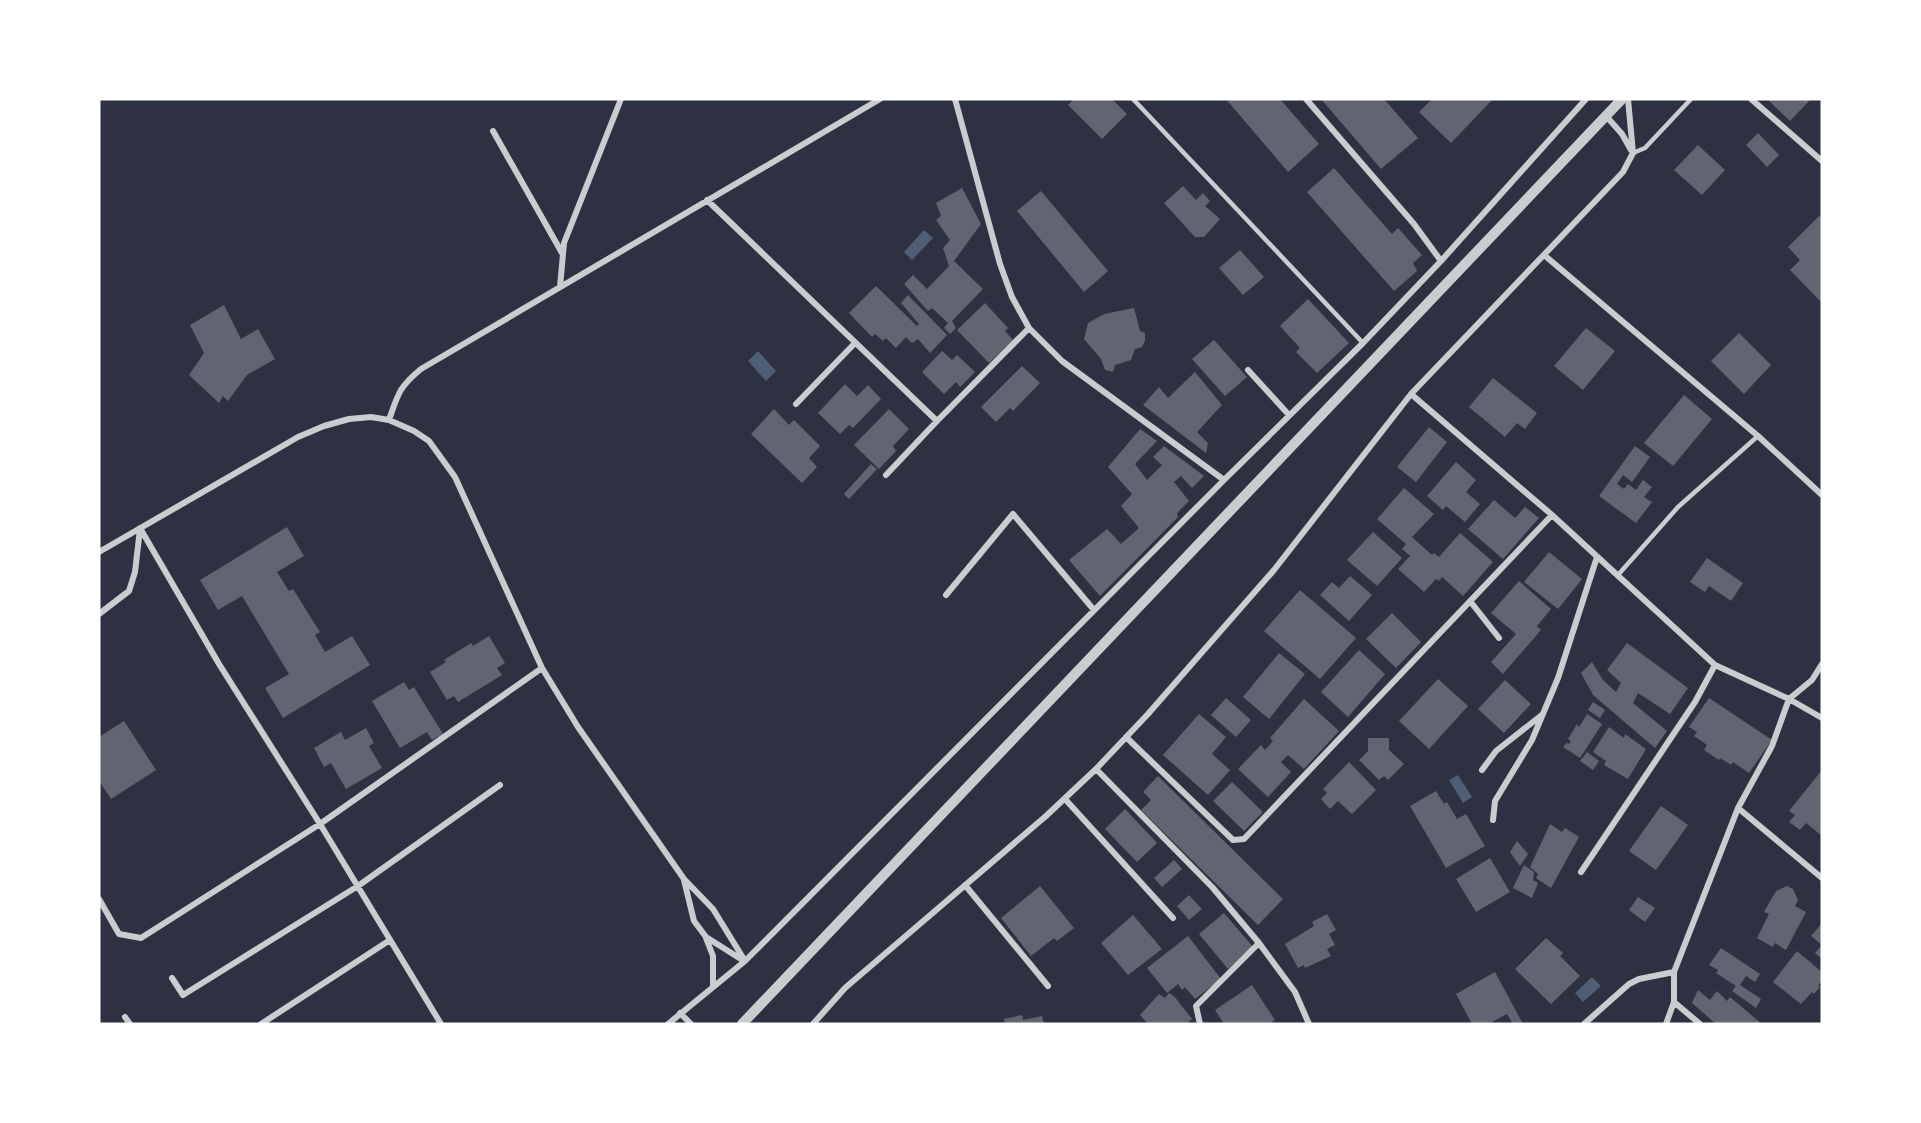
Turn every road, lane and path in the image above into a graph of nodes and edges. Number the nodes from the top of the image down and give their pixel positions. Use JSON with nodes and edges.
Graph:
{"nodes":[{"id":1,"x":621,"y":99,"type":"edge"},
{"id":2,"x":880,"y":99,"type":"edge"},
{"id":3,"x":955,"y":99,"type":"edge"},
{"id":4,"x":1132,"y":99,"type":"edge"},
{"id":5,"x":1306,"y":99,"type":"edge"},
{"id":6,"x":1586,"y":99,"type":"edge"},
{"id":7,"x":1622,"y":99,"type":"edge"},
{"id":8,"x":1628,"y":99,"type":"edge"},
{"id":9,"x":1691,"y":99,"type":"edge"},
{"id":10,"x":1752,"y":99,"type":"edge"},
{"id":11,"x":1606,"y":116,"type":"junction"},
{"id":12,"x":493,"y":131,"type":"dead end"},
{"id":13,"x":1633,"y":153,"type":"junction"},
{"id":14,"x":1822,"y":161,"type":"edge"},
{"id":15,"x":707,"y":200,"type":"junction"},
{"id":16,"x":562,"y":254,"type":"junction"},
{"id":17,"x":1544,"y":255,"type":"junction"},
{"id":18,"x":1441,"y":261,"type":"junction"},
{"id":19,"x":560,"y":286,"type":"junction"},
{"id":20,"x":1029,"y":328,"type":"junction"},
{"id":21,"x":855,"y":343,"type":"junction"},
{"id":22,"x":1363,"y":343,"type":"junction"},
{"id":23,"x":1248,"y":370,"type":"dead end"},
{"id":24,"x":1411,"y":394,"type":"junction"},
{"id":25,"x":796,"y":404,"type":"dead end"},
{"id":26,"x":1289,"y":415,"type":"junction"},
{"id":27,"x":389,"y":420,"type":"junction"},
{"id":28,"x":937,"y":421,"type":"junction"},
{"id":29,"x":1758,"y":436,"type":"junction"},
{"id":30,"x":886,"y":475,"type":"dead end"},
{"id":31,"x":1224,"y":480,"type":"junction"},
{"id":32,"x":1822,"y":495,"type":"edge"},
{"id":33,"x":1552,"y":515,"type":"junction"},
{"id":34,"x":140,"y":528,"type":"junction"},
{"id":35,"x":99,"y":552,"type":"edge"},
{"id":36,"x":1597,"y":557,"type":"junction"},
{"id":37,"x":1618,"y":575,"type":"junction"},
{"id":38,"x":946,"y":595,"type":"dead end"},
{"id":39,"x":1470,"y":601,"type":"junction"},
{"id":40,"x":1094,"y":610,"type":"junction"},
{"id":41,"x":99,"y":614,"type":"edge"},
{"id":42,"x":1499,"y":638,"type":"dead end"},
{"id":43,"x":1822,"y":664,"type":"edge"},
{"id":44,"x":1715,"y":665,"type":"junction"},
{"id":45,"x":542,"y":668,"type":"junction"},
{"id":46,"x":1790,"y":699,"type":"junction"},
{"id":47,"x":1544,"y":714,"type":"junction"},
{"id":48,"x":1822,"y":718,"type":"edge"},
{"id":49,"x":1126,"y":737,"type":"junction"},
{"id":50,"x":1096,"y":769,"type":"junction"},
{"id":51,"x":1482,"y":770,"type":"dead end"},
{"id":52,"x":500,"y":785,"type":"dead end"},
{"id":53,"x":1065,"y":799,"type":"junction"},
{"id":54,"x":1738,"y":808,"type":"junction"},
{"id":55,"x":1492,"y":820,"type":"dead end"},
{"id":56,"x":320,"y":824,"type":"junction"},
{"id":57,"x":1581,"y":872,"type":"dead end"},
{"id":58,"x":1822,"y":878,"type":"edge"},
{"id":59,"x":684,"y":879,"type":"junction"},
{"id":60,"x":965,"y":885,"type":"junction"},
{"id":61,"x":358,"y":886,"type":"junction"},
{"id":62,"x":99,"y":899,"type":"edge"},
{"id":63,"x":1173,"y":918,"type":"dead end"},
{"id":64,"x":706,"y":937,"type":"junction"},
{"id":65,"x":390,"y":940,"type":"junction"},
{"id":66,"x":1259,"y":943,"type":"junction"},
{"id":67,"x":745,"y":961,"type":"junction"},
{"id":68,"x":1674,"y":972,"type":"junction"},
{"id":69,"x":172,"y":978,"type":"dead end"},
{"id":70,"x":1048,"y":986,"type":"dead end"},
{"id":71,"x":713,"y":987,"type":"junction"},
{"id":72,"x":1674,"y":1002,"type":"junction"},
{"id":73,"x":680,"y":1013,"type":"junction"},
{"id":74,"x":125,"y":1017,"type":"dead end"},
{"id":75,"x":130,"y":1024,"type":"edge"},
{"id":76,"x":261,"y":1024,"type":"edge"},
{"id":77,"x":440,"y":1024,"type":"edge"},
{"id":78,"x":668,"y":1024,"type":"edge"},
{"id":79,"x":691,"y":1024,"type":"edge"},
{"id":80,"x":742,"y":1024,"type":"edge"},
{"id":81,"x":813,"y":1024,"type":"edge"},
{"id":82,"x":1200,"y":1024,"type":"edge"},
{"id":83,"x":1309,"y":1024,"type":"edge"},
{"id":84,"x":1584,"y":1024,"type":"edge"},
{"id":85,"x":1666,"y":1024,"type":"edge"},
{"id":86,"x":1700,"y":1024,"type":"edge"}],
"edges":[{"from":1,"to":16,"type":"street"},
{"from":2,"to":15,"type":"street"},
{"from":3,"to":20,"type":"street"},
{"from":4,"to":22,"type":"lane"},
{"from":5,"to":18,"type":"street"},
{"from":6,"to":18,"type":"street"},
{"from":7,"to":11,"type":"street"},
{"from":8,"to":13,"type":"street"},
{"from":9,"to":13,"type":"lane"},
{"from":10,"to":14,"type":"street"},
{"from":11,"to":13,"type":"street"},
{"from":11,"to":80,"type":"street"},
{"from":12,"to":16,"type":"street"},
{"from":13,"to":17,"type":"street"},
{"from":15,"to":19,"type":"street"},
{"from":15,"to":21,"type":"street"},
{"from":16,"to":19,"type":"street"},
{"from":17,"to":24,"type":"street"},
{"from":17,"to":29,"type":"street"},
{"from":18,"to":22,"type":"street"},
{"from":19,"to":27,"type":"street"},
{"from":20,"to":28,"type":"street"},
{"from":20,"to":31,"type":"street"},
{"from":21,"to":25,"type":"street"},
{"from":21,"to":28,"type":"street"},
{"from":22,"to":26,"type":"street"},
{"from":23,"to":26,"type":"street"},
{"from":24,"to":33,"type":"street"},
{"from":24,"to":49,"type":"street"},
{"from":26,"to":31,"type":"street"},
{"from":27,"to":34,"type":"street"},
{"from":27,"to":45,"type":"street"},
{"from":28,"to":30,"type":"street"},
{"from":29,"to":32,"type":"street"},
{"from":29,"to":37,"type":"lane"},
{"from":31,"to":40,"type":"street"},
{"from":33,"to":36,"type":"street"},
{"from":33,"to":39,"type":"street"},
{"from":34,"to":35,"type":"street"},
{"from":34,"to":41,"type":"street"},
{"from":34,"to":56,"type":"street"},
{"from":36,"to":37,"type":"street"},
{"from":36,"to":47,"type":"street"},
{"from":37,"to":44,"type":"street"},
{"from":38,"to":40,"type":"street"},
{"from":39,"to":42,"type":"street"},
{"from":39,"to":49,"type":"street"},
{"from":40,"to":67,"type":"street"},
{"from":43,"to":46,"type":"street"},
{"from":44,"to":46,"type":"street"},
{"from":44,"to":57,"type":"street"},
{"from":45,"to":56,"type":"street"},
{"from":45,"to":59,"type":"street"},
{"from":46,"to":48,"type":"street"},
{"from":46,"to":54,"type":"street"},
{"from":47,"to":51,"type":"street"},
{"from":47,"to":55,"type":"street"},
{"from":49,"to":50,"type":"street"},
{"from":50,"to":53,"type":"street"},
{"from":50,"to":66,"type":"street"},
{"from":52,"to":61,"type":"street"},
{"from":53,"to":60,"type":"street"},
{"from":53,"to":63,"type":"street"},
{"from":54,"to":58,"type":"street"},
{"from":54,"to":68,"type":"street"},
{"from":56,"to":61,"type":"street"},
{"from":56,"to":62,"type":"street"},
{"from":59,"to":64,"type":"street"},
{"from":59,"to":67,"type":"street"},
{"from":60,"to":70,"type":"street"},
{"from":60,"to":81,"type":"street"},
{"from":61,"to":65,"type":"street"},
{"from":61,"to":69,"type":"street"},
{"from":64,"to":67,"type":"street"},
{"from":64,"to":71,"type":"street"},
{"from":65,"to":76,"type":"street"},
{"from":65,"to":77,"type":"street"},
{"from":66,"to":82,"type":"street"},
{"from":66,"to":83,"type":"street"},
{"from":67,"to":71,"type":"street"},
{"from":68,"to":72,"type":"street"},
{"from":68,"to":84,"type":"street"},
{"from":71,"to":73,"type":"street"},
{"from":72,"to":85,"type":"street"},
{"from":72,"to":86,"type":"street"},
{"from":73,"to":78,"type":"street"},
{"from":73,"to":79,"type":"street"},
{"from":74,"to":75,"type":"street"}]}
